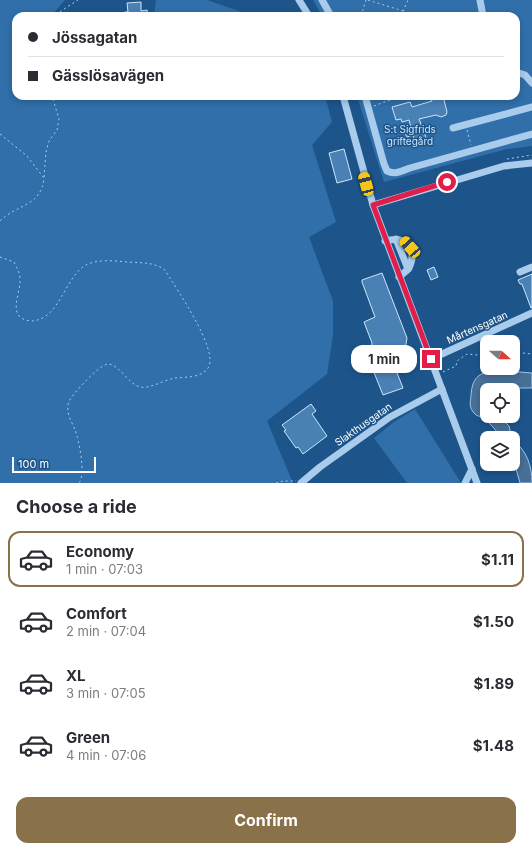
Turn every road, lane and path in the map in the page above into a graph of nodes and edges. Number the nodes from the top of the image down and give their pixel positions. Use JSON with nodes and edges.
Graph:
{"nodes":[{"id":1,"x":78,"y":0,"type":"edge"},
{"id":2,"x":299,"y":0,"type":"edge"},
{"id":3,"x":322,"y":0,"type":"edge"},
{"id":4,"x":366,"y":0,"type":"edge"},
{"id":5,"x":368,"y":0,"type":"edge"},
{"id":6,"x":408,"y":0,"type":"edge"},
{"id":7,"x":480,"y":0,"type":"edge"},
{"id":8,"x":403,"y":11,"type":"joint"},
{"id":9,"x":60,"y":12,"type":"edge"},
{"id":10,"x":306,"y":12,"type":"edge"},
{"id":11,"x":329,"y":12,"type":"edge"},
{"id":12,"x":362,"y":12,"type":"edge"},
{"id":13,"x":482,"y":12,"type":"edge"},
{"id":14,"x":520,"y":73,"type":"edge"},
{"id":15,"x":532,"y":83,"type":"edge"},
{"id":16,"x":53,"y":100,"type":"edge"},
{"id":17,"x":345,"y":100,"type":"edge"},
{"id":18,"x":366,"y":100,"type":"edge"},
{"id":19,"x":392,"y":100,"type":"edge"},
{"id":20,"x":532,"y":107,"type":"edge"},
{"id":21,"x":369,"y":109,"type":"junction"},
{"id":22,"x":465,"y":125,"type":"junction"},
{"id":23,"x":453,"y":128,"type":"dead end"},
{"id":24,"x":0,"y":134,"type":"edge"},
{"id":25,"x":532,"y":134,"type":"edge"},
{"id":26,"x":473,"y":151,"type":"junction"},
{"id":27,"x":532,"y":162,"type":"edge"},
{"id":28,"x":44,"y":178,"type":"junction"},
{"id":29,"x":373,"y":205,"type":"junction"},
{"id":30,"x":0,"y":221,"type":"edge"},
{"id":31,"x":385,"y":241,"type":"junction"},
{"id":32,"x":0,"y":257,"type":"edge"},
{"id":33,"x":532,"y":267,"type":"edge"},
{"id":34,"x":520,"y":272,"type":"dead end"},
{"id":35,"x":399,"y":277,"type":"junction"},
{"id":36,"x":532,"y":313,"type":"edge"},
{"id":37,"x":520,"y":353,"type":"edge"},
{"id":38,"x":532,"y":354,"type":"edge"},
{"id":39,"x":480,"y":355,"type":"edge"},
{"id":40,"x":431,"y":359,"type":"junction"},
{"id":41,"x":441,"y":373,"type":"dead end"},
{"id":42,"x":442,"y":389,"type":"junction"},
{"id":43,"x":472,"y":469,"type":"junction"},
{"id":44,"x":79,"y":483,"type":"edge"},
{"id":45,"x":276,"y":483,"type":"edge"},
{"id":46,"x":301,"y":483,"type":"edge"},
{"id":47,"x":465,"y":483,"type":"edge"},
{"id":48,"x":477,"y":483,"type":"edge"}],
"edges":[{"from":1,"to":9,"type":"path"},
{"from":2,"to":10,"type":"street"},
{"from":3,"to":11,"type":"street"},
{"from":4,"to":12,"type":"path"},
{"from":5,"to":8,"type":"path"},
{"from":6,"to":8,"type":"path"},
{"from":7,"to":13,"type":"street"},
{"from":14,"to":15,"type":"street"},
{"from":16,"to":28,"type":"path"},
{"from":17,"to":29,"type":"street"},
{"from":18,"to":21,"type":"street"},
{"from":19,"to":21,"type":"path"},
{"from":20,"to":22,"type":"street"},
{"from":21,"to":26,"type":"street"},
{"from":22,"to":23,"type":"street"},
{"from":22,"to":26,"type":"path"},
{"from":24,"to":28,"type":"path"},
{"from":25,"to":26,"type":"street"},
{"from":27,"to":29,"type":"street"},
{"from":28,"to":30,"type":"path"},
{"from":29,"to":31,"type":"street"},
{"from":31,"to":35,"type":"street"},
{"from":31,"to":35,"type":"street"},
{"from":32,"to":44,"type":"path"},
{"from":33,"to":34,"type":"street"},
{"from":35,"to":40,"type":"street"},
{"from":36,"to":40,"type":"street","name":"Mårtensgatan"},
{"from":37,"to":38,"type":"path"},
{"from":39,"to":41,"type":"path"},
{"from":40,"to":42,"type":"street"},
{"from":42,"to":43,"type":"street"},
{"from":42,"to":46,"type":"street","name":"Slakthusgatan"},
{"from":43,"to":47,"type":"street"},
{"from":43,"to":48,"type":"street"},
{"from":45,"to":46,"type":"path"}]}
